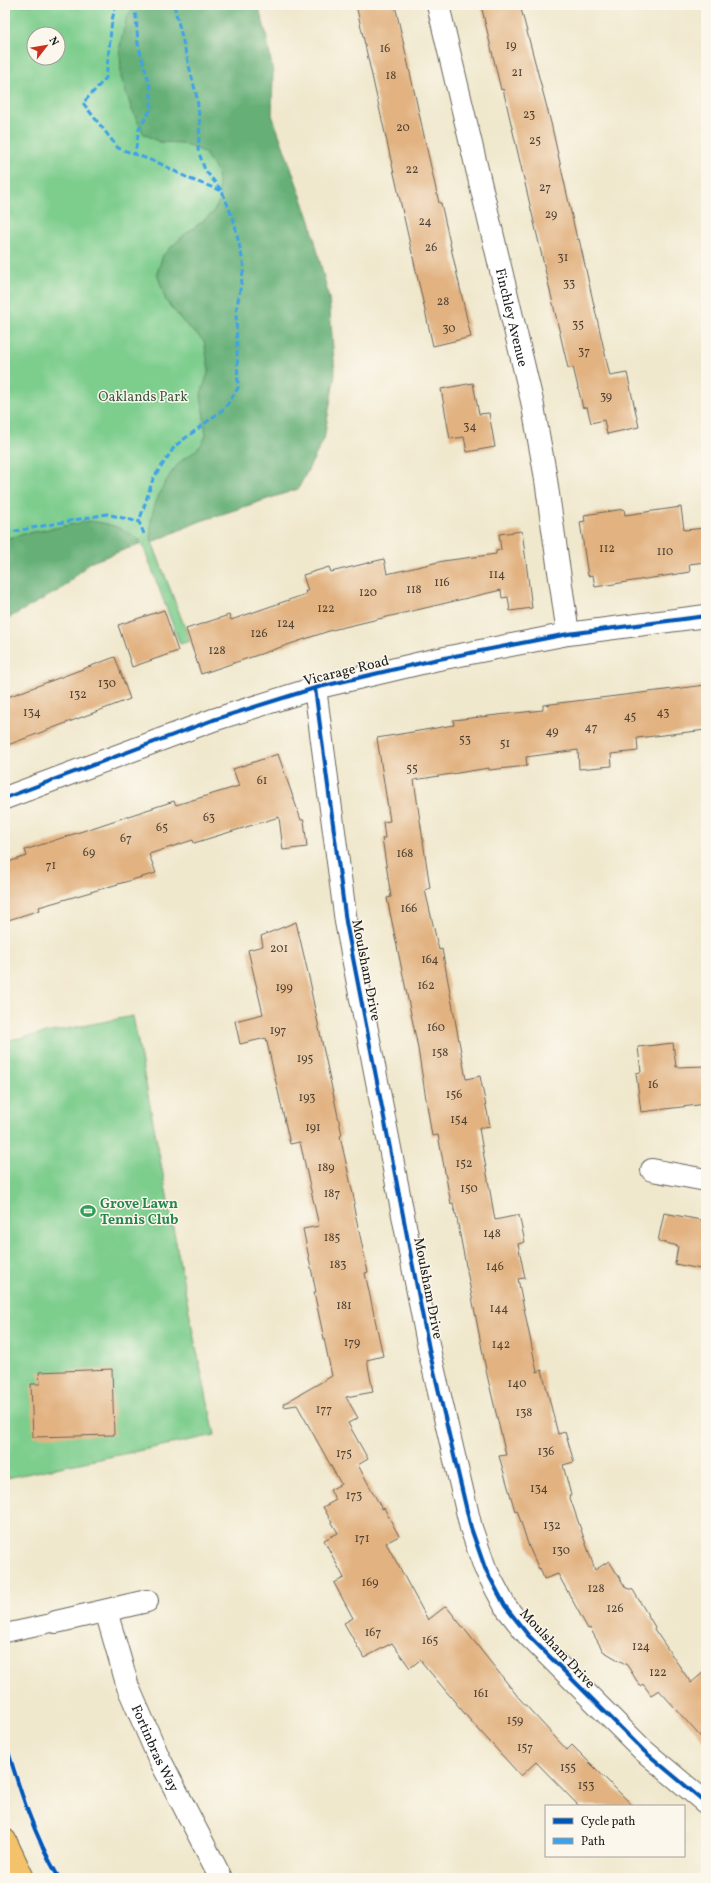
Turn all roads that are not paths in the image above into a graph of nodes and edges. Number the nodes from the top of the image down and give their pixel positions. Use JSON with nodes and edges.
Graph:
{"nodes":[{"id":1,"x":438,"y":5,"type":"edge"},
{"id":2,"x":706,"y":616,"type":"edge"},
{"id":3,"x":568,"y":634,"type":"junction"},
{"id":4,"x":315,"y":688,"type":"junction"},
{"id":5,"x":5,"y":798,"type":"edge"},
{"id":6,"x":652,"y":1170,"type":"dead end"},
{"id":7,"x":706,"y":1180,"type":"edge"},
{"id":8,"x":147,"y":1601,"type":"dead end"},
{"id":9,"x":106,"y":1611,"type":"junction"},
{"id":10,"x":56,"y":1622,"type":"joint"},
{"id":11,"x":5,"y":1632,"type":"edge"},
{"id":12,"x":706,"y":1804,"type":"edge"},
{"id":13,"x":5,"y":1840,"type":"edge"},
{"id":14,"x":23,"y":1878,"type":"edge"},
{"id":15,"x":221,"y":1878,"type":"edge"}],
"edges":[{"from":1,"to":3,"type":"street","name":"Finchley Avenue"},
{"from":2,"to":3,"type":"street","name":"Vicarage Road"},
{"from":3,"to":4,"type":"street","name":"Vicarage Road"},
{"from":4,"to":5,"type":"street","name":"Vicarage Road"},
{"from":4,"to":12,"type":"street","name":"Moulsham Drive"},
{"from":6,"to":7,"type":"street"},
{"from":8,"to":9,"type":"street"},
{"from":9,"to":10,"type":"street"},
{"from":9,"to":15,"type":"street","name":"Fortinbras Way"},
{"from":10,"to":11,"type":"lane"},
{"from":13,"to":14,"type":"main road"}]}
